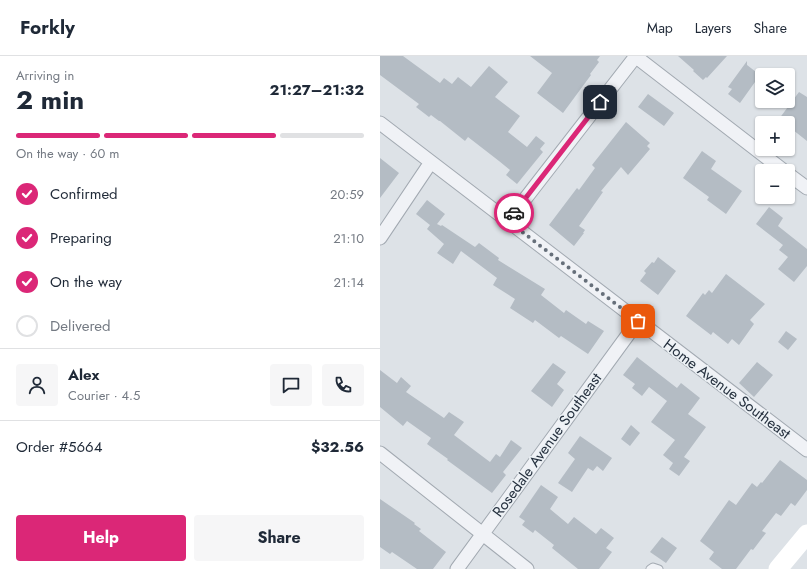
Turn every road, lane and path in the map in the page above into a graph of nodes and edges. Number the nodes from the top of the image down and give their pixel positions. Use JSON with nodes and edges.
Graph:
{"nodes":[{"id":1,"x":635,"y":56,"type":"edge"},
{"id":2,"x":380,"y":123,"type":"edge"},
{"id":3,"x":431,"y":162,"type":"junction"},
{"id":4,"x":775,"y":164,"type":"edge"},
{"id":5,"x":795,"y":179,"type":"edge"},
{"id":6,"x":807,"y":188,"type":"edge"},
{"id":7,"x":508,"y":221,"type":"junction"},
{"id":8,"x":380,"y":238,"type":"edge"},
{"id":9,"x":638,"y":321,"type":"junction"},
{"id":10,"x":807,"y":450,"type":"edge"},
{"id":11,"x":380,"y":453,"type":"edge"},
{"id":12,"x":482,"y":534,"type":"junction"},
{"id":13,"x":807,"y":534,"type":"edge"},
{"id":14,"x":457,"y":569,"type":"edge"},
{"id":15,"x":527,"y":569,"type":"edge"},
{"id":16,"x":650,"y":569,"type":"edge"},
{"id":17,"x":659,"y":569,"type":"edge"},
{"id":18,"x":778,"y":569,"type":"edge"}],
"edges":[{"from":1,"to":4,"type":"street"},
{"from":1,"to":7,"type":"street"},
{"from":2,"to":3,"type":"street","name":"Home Avenue Southeast"},
{"from":3,"to":7,"type":"street","name":"Home Avenue Southeast"},
{"from":3,"to":8,"type":"street"},
{"from":5,"to":6,"type":"street"},
{"from":7,"to":9,"type":"street","name":"Home Avenue Southeast"},
{"from":9,"to":10,"type":"street","name":"Home Avenue Southeast"},
{"from":9,"to":12,"type":"street","name":"Rosedale Avenue Southeast"},
{"from":11,"to":12,"type":"street"},
{"from":12,"to":14,"type":"street","name":"Rosedale Avenue Southeast"},
{"from":12,"to":15,"type":"street"},
{"from":13,"to":18,"type":"main road"},
{"from":16,"to":17,"type":"lane"}]}
